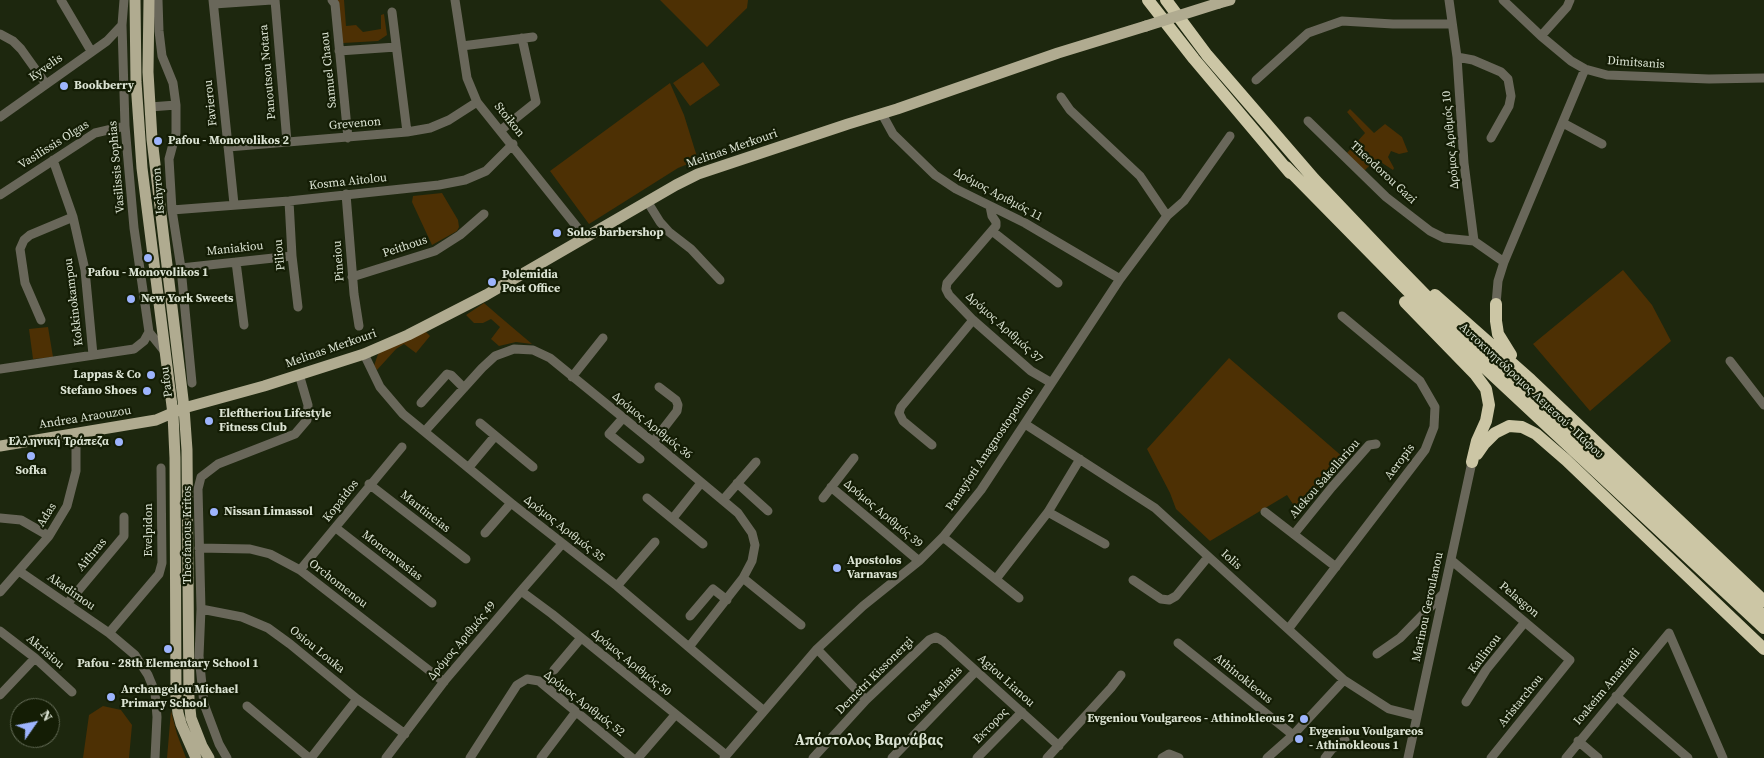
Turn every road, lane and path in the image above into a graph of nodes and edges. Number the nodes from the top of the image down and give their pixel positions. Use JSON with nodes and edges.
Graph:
{"nodes":[{"id":1,"x":61,"y":0,"type":"edge"},
{"id":2,"x":134,"y":0,"type":"edge"},
{"id":3,"x":149,"y":0,"type":"edge"},
{"id":4,"x":158,"y":0,"type":"edge"},
{"id":5,"x":274,"y":0,"type":"edge"},
{"id":6,"x":332,"y":0,"type":"edge"},
{"id":7,"x":456,"y":0,"type":"edge"},
{"id":8,"x":1148,"y":0,"type":"edge"},
{"id":9,"x":1166,"y":0,"type":"edge"},
{"id":10,"x":1450,"y":0,"type":"edge"},
{"id":11,"x":1503,"y":0,"type":"edge"},
{"id":12,"x":1570,"y":0,"type":"edge"},
{"id":13,"x":213,"y":2,"type":"edge"},
{"id":14,"x":1224,"y":2,"type":"edge"},
{"id":15,"x":124,"y":4,"type":"edge"},
{"id":16,"x":392,"y":12,"type":"dead end"},
{"id":17,"x":1452,"y":24,"type":"junction"},
{"id":18,"x":122,"y":26,"type":"junction"},
{"id":19,"x":1,"y":35,"type":"edge"},
{"id":20,"x":1541,"y":36,"type":"junction"},
{"id":21,"x":533,"y":37,"type":"dead end"},
{"id":22,"x":522,"y":38,"type":"junction"},
{"id":23,"x":107,"y":41,"type":"junction"},
{"id":24,"x":122,"y":45,"type":"junction"},
{"id":25,"x":462,"y":46,"type":"junction"},
{"id":26,"x":396,"y":47,"type":"junction"},
{"id":27,"x":91,"y":51,"type":"junction"},
{"id":28,"x":339,"y":52,"type":"junction"},
{"id":29,"x":1457,"y":57,"type":"junction"},
{"id":30,"x":1585,"y":69,"type":"junction"},
{"id":31,"x":1764,"y":78,"type":"edge"},
{"id":32,"x":1256,"y":80,"type":"dead end"},
{"id":33,"x":46,"y":84,"type":"junction"},
{"id":34,"x":1225,"y":86,"type":"junction"},
{"id":35,"x":1060,"y":97,"type":"dead end"},
{"id":36,"x":477,"y":102,"type":"junction"},
{"id":37,"x":176,"y":105,"type":"junction"},
{"id":38,"x":150,"y":108,"type":"junction"},
{"id":39,"x":882,"y":114,"type":"junction"},
{"id":40,"x":0,"y":117,"type":"edge"},
{"id":41,"x":1308,"y":121,"type":"dead end"},
{"id":42,"x":1562,"y":123,"type":"junction"},
{"id":43,"x":125,"y":126,"type":"junction"},
{"id":44,"x":501,"y":130,"type":"junction"},
{"id":45,"x":407,"y":132,"type":"junction"},
{"id":46,"x":1230,"y":136,"type":"dead end"},
{"id":47,"x":348,"y":138,"type":"junction"},
{"id":48,"x":1491,"y":138,"type":"dead end"},
{"id":49,"x":287,"y":142,"type":"junction"},
{"id":50,"x":512,"y":144,"type":"junction"},
{"id":51,"x":1602,"y":144,"type":"dead end"},
{"id":52,"x":228,"y":147,"type":"junction"},
{"id":53,"x":53,"y":160,"type":"junction"},
{"id":54,"x":1286,"y":167,"type":"junction"},
{"id":55,"x":346,"y":194,"type":"junction"},
{"id":56,"x":0,"y":195,"type":"edge"},
{"id":57,"x":289,"y":201,"type":"junction"},
{"id":58,"x":647,"y":201,"type":"junction"},
{"id":59,"x":234,"y":204,"type":"junction"},
{"id":60,"x":990,"y":206,"type":"junction"},
{"id":61,"x":172,"y":210,"type":"junction"},
{"id":62,"x":484,"y":214,"type":"dead end"},
{"id":63,"x":1167,"y":216,"type":"junction"},
{"id":64,"x":73,"y":217,"type":"junction"},
{"id":65,"x":992,"y":231,"type":"junction"},
{"id":66,"x":586,"y":237,"type":"junction"},
{"id":67,"x":1474,"y":241,"type":"junction"},
{"id":68,"x":292,"y":256,"type":"junction"},
{"id":69,"x":236,"y":262,"type":"junction"},
{"id":70,"x":1393,"y":262,"type":"junction"},
{"id":71,"x":1504,"y":262,"type":"junction"},
{"id":72,"x":181,"y":268,"type":"junction"},
{"id":73,"x":352,"y":277,"type":"junction"},
{"id":74,"x":1120,"y":279,"type":"junction"},
{"id":75,"x":720,"y":280,"type":"dead end"},
{"id":76,"x":1058,"y":283,"type":"dead end"},
{"id":77,"x":1496,"y":304,"type":"joint"},
{"id":78,"x":298,"y":307,"type":"dead end"},
{"id":79,"x":1342,"y":316,"type":"dead end"},
{"id":80,"x":42,"y":320,"type":"dead end"},
{"id":81,"x":973,"y":320,"type":"junction"},
{"id":82,"x":244,"y":326,"type":"dead end"},
{"id":83,"x":359,"y":326,"type":"dead end"},
{"id":84,"x":149,"y":332,"type":"junction"},
{"id":85,"x":603,"y":338,"type":"dead end"},
{"id":86,"x":1466,"y":350,"type":"junction"},
{"id":87,"x":165,"y":352,"type":"junction"},
{"id":88,"x":364,"y":354,"type":"junction"},
{"id":89,"x":93,"y":355,"type":"junction"},
{"id":90,"x":1730,"y":361,"type":"dead end"},
{"id":91,"x":0,"y":369,"type":"edge"},
{"id":92,"x":299,"y":374,"type":"junction"},
{"id":93,"x":572,"y":376,"type":"junction"},
{"id":94,"x":1531,"y":380,"type":"junction"},
{"id":95,"x":1050,"y":382,"type":"junction"},
{"id":96,"x":192,"y":383,"type":"dead end"},
{"id":97,"x":659,"y":387,"type":"dead end"},
{"id":98,"x":464,"y":388,"type":"junction"},
{"id":99,"x":421,"y":403,"type":"dead end"},
{"id":100,"x":1764,"y":405,"type":"edge"},
{"id":101,"x":184,"y":408,"type":"junction"},
{"id":102,"x":173,"y":414,"type":"junction"},
{"id":103,"x":622,"y":418,"type":"junction"},
{"id":104,"x":480,"y":423,"type":"dead end"},
{"id":105,"x":1025,"y":424,"type":"junction"},
{"id":106,"x":425,"y":431,"type":"junction"},
{"id":107,"x":76,"y":434,"type":"junction"},
{"id":108,"x":495,"y":436,"type":"junction"},
{"id":109,"x":653,"y":442,"type":"junction"},
{"id":110,"x":1376,"y":444,"type":"dead end"},
{"id":111,"x":932,"y":445,"type":"dead end"},
{"id":112,"x":0,"y":446,"type":"edge"},
{"id":113,"x":402,"y":446,"type":"dead end"},
{"id":114,"x":854,"y":458,"type":"dead end"},
{"id":115,"x":640,"y":459,"type":"dead end"},
{"id":116,"x":1080,"y":459,"type":"junction"},
{"id":117,"x":1566,"y":460,"type":"junction"},
{"id":118,"x":756,"y":462,"type":"dead end"},
{"id":119,"x":1472,"y":462,"type":"junction"},
{"id":120,"x":469,"y":467,"type":"junction"},
{"id":121,"x":533,"y":467,"type":"dead end"},
{"id":122,"x":161,"y":468,"type":"dead end"},
{"id":123,"x":701,"y":483,"type":"junction"},
{"id":124,"x":737,"y":483,"type":"junction"},
{"id":125,"x":369,"y":484,"type":"junction"},
{"id":126,"x":832,"y":487,"type":"junction"},
{"id":127,"x":647,"y":498,"type":"dead end"},
{"id":128,"x":823,"y":498,"type":"dead end"},
{"id":129,"x":723,"y":500,"type":"junction"},
{"id":130,"x":511,"y":503,"type":"junction"},
{"id":131,"x":768,"y":511,"type":"dead end"},
{"id":132,"x":1048,"y":512,"type":"junction"},
{"id":133,"x":1264,"y":512,"type":"dead end"},
{"id":134,"x":0,"y":518,"type":"edge"},
{"id":135,"x":124,"y":518,"type":"dead end"},
{"id":136,"x":672,"y":518,"type":"junction"},
{"id":137,"x":336,"y":528,"type":"junction"},
{"id":138,"x":485,"y":533,"type":"dead end"},
{"id":139,"x":1294,"y":534,"type":"junction"},
{"id":140,"x":49,"y":536,"type":"junction"},
{"id":141,"x":943,"y":537,"type":"junction"},
{"id":142,"x":655,"y":542,"type":"dead end"},
{"id":143,"x":562,"y":544,"type":"junction"},
{"id":144,"x":703,"y":544,"type":"dead end"},
{"id":145,"x":1105,"y":544,"type":"dead end"},
{"id":146,"x":200,"y":548,"type":"junction"},
{"id":147,"x":1208,"y":557,"type":"junction"},
{"id":148,"x":466,"y":559,"type":"dead end"},
{"id":149,"x":1451,"y":560,"type":"junction"},
{"id":150,"x":918,"y":561,"type":"junction"},
{"id":151,"x":1336,"y":567,"type":"junction"},
{"id":152,"x":300,"y":570,"type":"junction"},
{"id":153,"x":19,"y":571,"type":"junction"},
{"id":154,"x":743,"y":578,"type":"junction"},
{"id":155,"x":996,"y":579,"type":"junction"},
{"id":156,"x":1133,"y":580,"type":"dead end"},
{"id":157,"x":617,"y":586,"type":"junction"},
{"id":158,"x":521,"y":591,"type":"junction"},
{"id":159,"x":0,"y":592,"type":"edge"},
{"id":160,"x":1444,"y":594,"type":"junction"},
{"id":161,"x":1019,"y":598,"type":"dead end"},
{"id":162,"x":726,"y":600,"type":"junction"},
{"id":163,"x":1764,"y":601,"type":"edge"},
{"id":164,"x":432,"y":603,"type":"dead end"},
{"id":165,"x":67,"y":604,"type":"junction"},
{"id":166,"x":201,"y":609,"type":"junction"},
{"id":167,"x":690,"y":616,"type":"dead end"},
{"id":168,"x":1764,"y":616,"type":"edge"},
{"id":169,"x":1525,"y":622,"type":"junction"},
{"id":170,"x":802,"y":625,"type":"dead end"},
{"id":171,"x":1289,"y":628,"type":"junction"},
{"id":172,"x":1764,"y":628,"type":"edge"},
{"id":173,"x":0,"y":631,"type":"edge"},
{"id":174,"x":109,"y":633,"type":"junction"},
{"id":175,"x":936,"y":637,"type":"joint"},
{"id":176,"x":581,"y":638,"type":"junction"},
{"id":177,"x":1178,"y":642,"type":"dead end"},
{"id":178,"x":689,"y":648,"type":"junction"},
{"id":179,"x":1764,"y":648,"type":"edge"},
{"id":180,"x":817,"y":649,"type":"junction"},
{"id":181,"x":1377,"y":654,"type":"dead end"},
{"id":182,"x":34,"y":658,"type":"junction"},
{"id":183,"x":1570,"y":660,"type":"joint"},
{"id":184,"x":554,"y":670,"type":"dead end"},
{"id":185,"x":976,"y":671,"type":"junction"},
{"id":186,"x":1121,"y":675,"type":"dead end"},
{"id":187,"x":1344,"y":680,"type":"junction"},
{"id":188,"x":444,"y":682,"type":"junction"},
{"id":189,"x":72,"y":692,"type":"dead end"},
{"id":190,"x":0,"y":695,"type":"edge"},
{"id":191,"x":1616,"y":696,"type":"junction"},
{"id":192,"x":357,"y":699,"type":"junction"},
{"id":193,"x":866,"y":700,"type":"junction"},
{"id":194,"x":1466,"y":702,"type":"dead end"},
{"id":195,"x":247,"y":706,"type":"dead end"},
{"id":196,"x":764,"y":711,"type":"junction"},
{"id":197,"x":1022,"y":712,"type":"junction"},
{"id":198,"x":575,"y":713,"type":"junction"},
{"id":199,"x":675,"y":715,"type":"junction"},
{"id":200,"x":1417,"y":716,"type":"junction"},
{"id":201,"x":405,"y":734,"type":"junction"},
{"id":202,"x":1293,"y":735,"type":"junction"},
{"id":203,"x":1345,"y":740,"type":"dead end"},
{"id":204,"x":1578,"y":741,"type":"junction"},
{"id":205,"x":1059,"y":746,"type":"junction"},
{"id":206,"x":725,"y":757,"type":"edge"},
{"id":207,"x":155,"y":758,"type":"edge"},
{"id":208,"x":196,"y":758,"type":"edge"},
{"id":209,"x":209,"y":758,"type":"edge"},
{"id":210,"x":227,"y":758,"type":"edge"},
{"id":211,"x":310,"y":758,"type":"edge"},
{"id":212,"x":386,"y":758,"type":"edge"},
{"id":213,"x":470,"y":758,"type":"edge"},
{"id":214,"x":541,"y":758,"type":"edge"},
{"id":215,"x":632,"y":758,"type":"edge"},
{"id":216,"x":638,"y":758,"type":"edge"},
{"id":217,"x":813,"y":758,"type":"edge"},
{"id":218,"x":892,"y":758,"type":"edge"},
{"id":219,"x":977,"y":758,"type":"edge"},
{"id":220,"x":1047,"y":758,"type":"edge"},
{"id":221,"x":1162,"y":758,"type":"edge"},
{"id":222,"x":1179,"y":758,"type":"edge"},
{"id":223,"x":1266,"y":758,"type":"edge"},
{"id":224,"x":1326,"y":758,"type":"edge"},
{"id":225,"x":1408,"y":758,"type":"edge"},
{"id":226,"x":1491,"y":758,"type":"edge"},
{"id":227,"x":1566,"y":758,"type":"edge"},
{"id":228,"x":1598,"y":758,"type":"edge"},
{"id":229,"x":1688,"y":758,"type":"edge"},
{"id":230,"x":1723,"y":758,"type":"edge"}],
"edges":[{"from":1,"to":27,"type":"street"},
{"from":2,"to":15,"type":"street"},
{"from":2,"to":87,"type":"main road","name":"Pafou"},
{"from":3,"to":38,"type":"main road","name":"Pafou"},
{"from":4,"to":37,"type":"street","name":"Ischyron"},
{"from":5,"to":13,"type":"street"},
{"from":5,"to":49,"type":"street","name":"Panoutsou Notara"},
{"from":6,"to":28,"type":"street","name":"Samuel Chaou"},
{"from":7,"to":25,"type":"street","name":"Stoikon"},
{"from":8,"to":34,"type":"highway"},
{"from":9,"to":34,"type":"highway"},
{"from":10,"to":17,"type":"street","name":"Δρόμος Αριθμός 10"},
{"from":11,"to":20,"type":"street","name":"Dimitsanis"},
{"from":12,"to":20,"type":"street"},
{"from":13,"to":52,"type":"street","name":"Favierou"},
{"from":14,"to":39,"type":"main road","name":"Melinas Merkouri","bridge":true},
{"from":15,"to":18,"type":"street","name":"Vasilissis Sophias"},
{"from":16,"to":26,"type":"street"},
{"from":17,"to":29,"type":"street","name":"Δρόμος Αριθμός 10"},
{"from":17,"to":32,"type":"street"},
{"from":18,"to":23,"type":"street","name":"Kyvelis"},
{"from":18,"to":24,"type":"street","name":"Vasilissis Sophias"},
{"from":19,"to":33,"type":"street"},
{"from":20,"to":30,"type":"street","name":"Dimitsanis"},
{"from":21,"to":22,"type":"street"},
{"from":22,"to":25,"type":"street"},
{"from":22,"to":44,"type":"street"},
{"from":23,"to":24,"type":"street"},
{"from":23,"to":27,"type":"street","name":"Kyvelis"},
{"from":24,"to":43,"type":"street","name":"Vasilissis Sophias"},
{"from":25,"to":36,"type":"street","name":"Stoikon"},
{"from":26,"to":28,"type":"street"},
{"from":26,"to":45,"type":"street"},
{"from":27,"to":33,"type":"street","name":"Kyvelis"},
{"from":28,"to":47,"type":"street","name":"Samuel Chaou"},
{"from":29,"to":48,"type":"street"},
{"from":29,"to":67,"type":"street","name":"Δρόμος Αριθμός 10"},
{"from":30,"to":31,"type":"street","name":"Dimitsanis"},
{"from":30,"to":42,"type":"street"},
{"from":33,"to":40,"type":"street","name":"Kyvelis"},
{"from":34,"to":54,"type":"highway"},
{"from":34,"to":70,"type":"highway","name":"Αυτοκινητόδρομος Λεμεσού - Πάφου"},
{"from":35,"to":63,"type":"street"},
{"from":36,"to":44,"type":"street","name":"Stoikon"},
{"from":36,"to":45,"type":"street","name":"Grevenon"},
{"from":37,"to":38,"type":"street"},
{"from":37,"to":61,"type":"street","name":"Ischyron"},
{"from":38,"to":101,"type":"main road","name":"Pafou"},
{"from":39,"to":58,"type":"main road","name":"Melinas Merkouri"},
{"from":39,"to":60,"type":"street","name":"Δρόμος Αριθμός 11"},
{"from":41,"to":67,"type":"street","name":"Theodorou Gazi"},
{"from":42,"to":51,"type":"street"},
{"from":42,"to":71,"type":"street"},
{"from":43,"to":53,"type":"street","name":"Vasilissis Olgas"},
{"from":43,"to":84,"type":"street","name":"Vasilissis Sophias"},
{"from":44,"to":50,"type":"street","name":"Stoikon"},
{"from":45,"to":47,"type":"street","name":"Grevenon"},
{"from":46,"to":63,"type":"street","name":"Panayioti Anagnostopoulou"},
{"from":47,"to":49,"type":"street","name":"Grevenon"},
{"from":49,"to":52,"type":"street","name":"Grevenon"},
{"from":50,"to":55,"type":"street","name":"Kosma Aitolou"},
{"from":50,"to":66,"type":"street","name":"Stoikon"},
{"from":52,"to":59,"type":"street","name":"Favierou"},
{"from":53,"to":56,"type":"street","name":"Vasilissis Olgas"},
{"from":53,"to":64,"type":"street","name":"Kokkinokampou"},
{"from":54,"to":86,"type":"highway","name":"Αυτοκινητόδρομος Λεμεσού - Πάφου"},
{"from":54,"to":119,"type":"highway"},
{"from":55,"to":57,"type":"street","name":"Kosma Aitolou"},
{"from":55,"to":73,"type":"street","name":"Pineiou"},
{"from":57,"to":59,"type":"street","name":"Kosma Aitolou"},
{"from":57,"to":68,"type":"street","name":"Piliou"},
{"from":58,"to":66,"type":"main road","name":"Melinas Merkouri"},
{"from":58,"to":75,"type":"street"},
{"from":59,"to":61,"type":"street","name":"Kosma Aitolou"},
{"from":60,"to":65,"type":"street"},
{"from":60,"to":74,"type":"street","name":"Δρόμος Αριθμός 11"},
{"from":61,"to":72,"type":"street","name":"Ischyron"},
{"from":62,"to":73,"type":"street","name":"Peithous"},
{"from":63,"to":74,"type":"street","name":"Panayioti Anagnostopoulou"},
{"from":64,"to":80,"type":"street"},
{"from":64,"to":89,"type":"street","name":"Kokkinokampou"},
{"from":65,"to":76,"type":"street"},
{"from":65,"to":81,"type":"street","name":"Δρόμος Αριθμός 37"},
{"from":66,"to":88,"type":"main road","name":"Melinas Merkouri"},
{"from":67,"to":71,"type":"street"},
{"from":68,"to":69,"type":"street","name":"Maniakiou"},
{"from":68,"to":78,"type":"street","name":"Piliou"},
{"from":69,"to":72,"type":"street","name":"Maniakiou"},
{"from":69,"to":82,"type":"street"},
{"from":70,"to":94,"type":"highway"},
{"from":70,"to":168,"type":"highway","name":"Αυτοκινητόδρομος Λεμεσού - Πάφου"},
{"from":71,"to":77,"type":"street"},
{"from":72,"to":96,"type":"street","name":"Ischyron"},
{"from":73,"to":83,"type":"street","name":"Pineiou"},
{"from":74,"to":95,"type":"street","name":"Panayioti Anagnostopoulou"},
{"from":77,"to":94,"type":"highway"},
{"from":79,"to":151,"type":"street","name":"Aeropis"},
{"from":81,"to":95,"type":"street","name":"Δρόμος Αριθμός 37"},
{"from":81,"to":111,"type":"street"},
{"from":84,"to":87,"type":"street"},
{"from":84,"to":89,"type":"street"},
{"from":85,"to":93,"type":"street"},
{"from":86,"to":117,"type":"highway"},
{"from":86,"to":172,"type":"highway","name":"Αυτοκινητόδρομος Λεμεσού - Πάφου"},
{"from":87,"to":102,"type":"main road","name":"Pafou"},
{"from":88,"to":92,"type":"main road","name":"Melinas Merkouri"},
{"from":88,"to":106,"type":"street","name":"Δρόμος Αριθμός 35"},
{"from":89,"to":91,"type":"street"},
{"from":90,"to":100,"type":"street"},
{"from":92,"to":101,"type":"main road","name":"Melinas Merkouri"},
{"from":92,"to":146,"type":"street","name":"Theofanous Kritos"},
{"from":93,"to":98,"type":"street","name":"Δρόμος Αριθμός 36"},
{"from":93,"to":103,"type":"street","name":"Δρόμος Αριθμός 36"},
{"from":94,"to":163,"type":"highway"},
{"from":95,"to":105,"type":"street","name":"Panayioti Anagnostopoulou"},
{"from":97,"to":109,"type":"street"},
{"from":98,"to":99,"type":"street"},
{"from":98,"to":106,"type":"street","name":"Δρόμος Αριθμός 36"},
{"from":101,"to":102,"type":"main road","name":"Melinas Merkouri"},
{"from":101,"to":209,"type":"main road","name":"Pafou"},
{"from":102,"to":107,"type":"main road","name":"Andrea Araouzou"},
{"from":102,"to":208,"type":"main road","name":"Pafou"},
{"from":103,"to":109,"type":"street","name":"Δρόμος Αριθμός 36"},
{"from":103,"to":115,"type":"street"},
{"from":104,"to":108,"type":"street"},
{"from":105,"to":116,"type":"street","name":"Iolis"},
{"from":105,"to":141,"type":"street","name":"Panayioti Anagnostopoulou"},
{"from":106,"to":120,"type":"street","name":"Δρόμος Αριθμός 35"},
{"from":107,"to":112,"type":"main road","name":"Andrea Araouzou"},
{"from":107,"to":140,"type":"street","name":"Adas"},
{"from":108,"to":120,"type":"street"},
{"from":108,"to":121,"type":"street"},
{"from":109,"to":123,"type":"street","name":"Δρόμος Αριθμός 36"},
{"from":110,"to":139,"type":"street","name":"Alekou Sakellariou"},
{"from":113,"to":125,"type":"street","name":"Kopaidos"},
{"from":114,"to":126,"type":"street","name":"Δρόμος Αριθμός 39"},
{"from":116,"to":132,"type":"street"},
{"from":116,"to":147,"type":"street","name":"Iolis"},
{"from":117,"to":119,"type":"highway"},
{"from":117,"to":179,"type":"highway"},
{"from":118,"to":124,"type":"street"},
{"from":119,"to":149,"type":"street","name":"Marinou Geroulanou"},
{"from":120,"to":130,"type":"street","name":"Δρόμος Αριθμός 35"},
{"from":122,"to":174,"type":"street","name":"Evelpidon"},
{"from":123,"to":129,"type":"street","name":"Δρόμος Αριθμός 36"},
{"from":123,"to":136,"type":"street"},
{"from":124,"to":129,"type":"street"},
{"from":124,"to":131,"type":"street"},
{"from":125,"to":137,"type":"street","name":"Kopaidos"},
{"from":125,"to":148,"type":"street","name":"Mantineias"},
{"from":126,"to":128,"type":"street","name":"Δρόμος Αριθμός 39"},
{"from":126,"to":150,"type":"street","name":"Δρόμος Αριθμός 39"},
{"from":127,"to":136,"type":"street"},
{"from":129,"to":154,"type":"street","name":"Δρόμος Αριθμός 36"},
{"from":130,"to":138,"type":"street"},
{"from":130,"to":143,"type":"street","name":"Δρόμος Αριθμός 35"},
{"from":132,"to":145,"type":"street"},
{"from":132,"to":155,"type":"street"},
{"from":133,"to":139,"type":"street"},
{"from":134,"to":140,"type":"street"},
{"from":135,"to":165,"type":"street","name":"Aithras"},
{"from":136,"to":144,"type":"street"},
{"from":137,"to":152,"type":"street","name":"Kopaidos"},
{"from":137,"to":164,"type":"street","name":"Monemvasias"},
{"from":139,"to":151,"type":"street"},
{"from":140,"to":153,"type":"street","name":"Adas"},
{"from":141,"to":150,"type":"street","name":"Panayioti Anagnostopoulou"},
{"from":141,"to":155,"type":"street"},
{"from":142,"to":157,"type":"street"},
{"from":143,"to":157,"type":"street","name":"Δρόμος Αριθμός 35"},
{"from":143,"to":158,"type":"street","name":"Δρόμος Αριθμός 49"},
{"from":146,"to":152,"type":"street","name":"Orchomenou"},
{"from":146,"to":166,"type":"street","name":"Theofanous Kritos"},
{"from":147,"to":156,"type":"street"},
{"from":147,"to":171,"type":"street","name":"Iolis"},
{"from":149,"to":160,"type":"street","name":"Marinou Geroulanou"},
{"from":149,"to":169,"type":"street","name":"Pelasgon"},
{"from":150,"to":180,"type":"street","name":"Panayioti Anagnostopoulou"},
{"from":151,"to":171,"type":"street","name":"Aeropis"},
{"from":152,"to":188,"type":"street","name":"Orchomenou"},
{"from":153,"to":159,"type":"street","name":"Adas"},
{"from":153,"to":165,"type":"street","name":"Akadimou"},
{"from":154,"to":162,"type":"street","name":"Δρόμος Αριθμός 36"},
{"from":154,"to":170,"type":"street"},
{"from":155,"to":161,"type":"street"},
{"from":157,"to":178,"type":"street","name":"Δρόμος Αριθμός 35"},
{"from":158,"to":176,"type":"street","name":"Δρόμος Αριθμός 50"},
{"from":158,"to":188,"type":"street","name":"Δρόμος Αριθμός 49"},
{"from":160,"to":181,"type":"street"},
{"from":160,"to":200,"type":"street","name":"Marinou Geroulanou"},
{"from":162,"to":167,"type":"street"},
{"from":162,"to":178,"type":"street","name":"Δρόμος Αριθμός 36"},
{"from":165,"to":174,"type":"street","name":"Akadimou"},
{"from":166,"to":192,"type":"street","name":"Osiou Louka"},
{"from":166,"to":210,"type":"street","name":"Theofanous Kritos"},
{"from":169,"to":183,"type":"street","name":"Pelasgon"},
{"from":169,"to":194,"type":"street","name":"Kallinou"},
{"from":171,"to":187,"type":"street","name":"Iolis"},
{"from":173,"to":182,"type":"street","name":"Akrisiou"},
{"from":174,"to":207,"type":"street","name":"Akadimou"},
{"from":175,"to":185,"type":"street","name":"Agiou Lianou"},
{"from":175,"to":193,"type":"street","name":"Demetri Kissonergi"},
{"from":176,"to":184,"type":"street"},
{"from":176,"to":199,"type":"street","name":"Δρόμος Αριθμός 50"},
{"from":177,"to":202,"type":"street","name":"Athinokleous"},
{"from":178,"to":196,"type":"street","name":"Δρόμος Αριθμός 35"},
{"from":180,"to":193,"type":"street"},
{"from":180,"to":196,"type":"street","name":"Panayioti Anagnostopoulou"},
{"from":182,"to":189,"type":"street","name":"Akrisiou"},
{"from":182,"to":190,"type":"street"},
{"from":183,"to":226,"type":"street","name":"Aristarchou"},
{"from":185,"to":197,"type":"street","name":"Agiou Lianou"},
{"from":185,"to":218,"type":"street","name":"Osias Melanis"},
{"from":186,"to":205,"type":"street"},
{"from":187,"to":200,"type":"street","name":"Iolis"},
{"from":187,"to":202,"type":"street"},
{"from":188,"to":201,"type":"street","name":"Δρόμος Αριθμός 49"},
{"from":191,"to":204,"type":"street","name":"Ioakeim Ananiadi"},
{"from":191,"to":229,"type":"street"},
{"from":191,"to":230,"type":"street","name":"Ioakeim Ananiadi"},
{"from":192,"to":201,"type":"street","name":"Osiou Louka"},
{"from":192,"to":211,"type":"street"},
{"from":193,"to":217,"type":"street","name":"Demetri Kissonergi"},
{"from":195,"to":211,"type":"street"},
{"from":196,"to":206,"type":"street","name":"Panayioti Anagnostopoulou"},
{"from":197,"to":205,"type":"street","name":"Agiou Lianou"},
{"from":197,"to":219,"type":"street","name":"Εκτορος"},
{"from":198,"to":213,"type":"street","name":"Δρόμος Αριθμός 52"},
{"from":198,"to":214,"type":"street"},
{"from":198,"to":215,"type":"street","name":"Δρόμος Αριθμός 52"},
{"from":199,"to":206,"type":"street","name":"Δρόμος Αριθμός 50"},
{"from":199,"to":216,"type":"street"},
{"from":200,"to":225,"type":"street","name":"Marinou Geroulanou"},
{"from":201,"to":212,"type":"street","name":"Δρόμος Αριθμός 49"},
{"from":202,"to":223,"type":"street"},
{"from":203,"to":224,"type":"street"},
{"from":204,"to":227,"type":"street","name":"Ioakeim Ananiadi"},
{"from":204,"to":228,"type":"street"},
{"from":205,"to":220,"type":"street"},
{"from":221,"to":222,"type":"street"}]}
